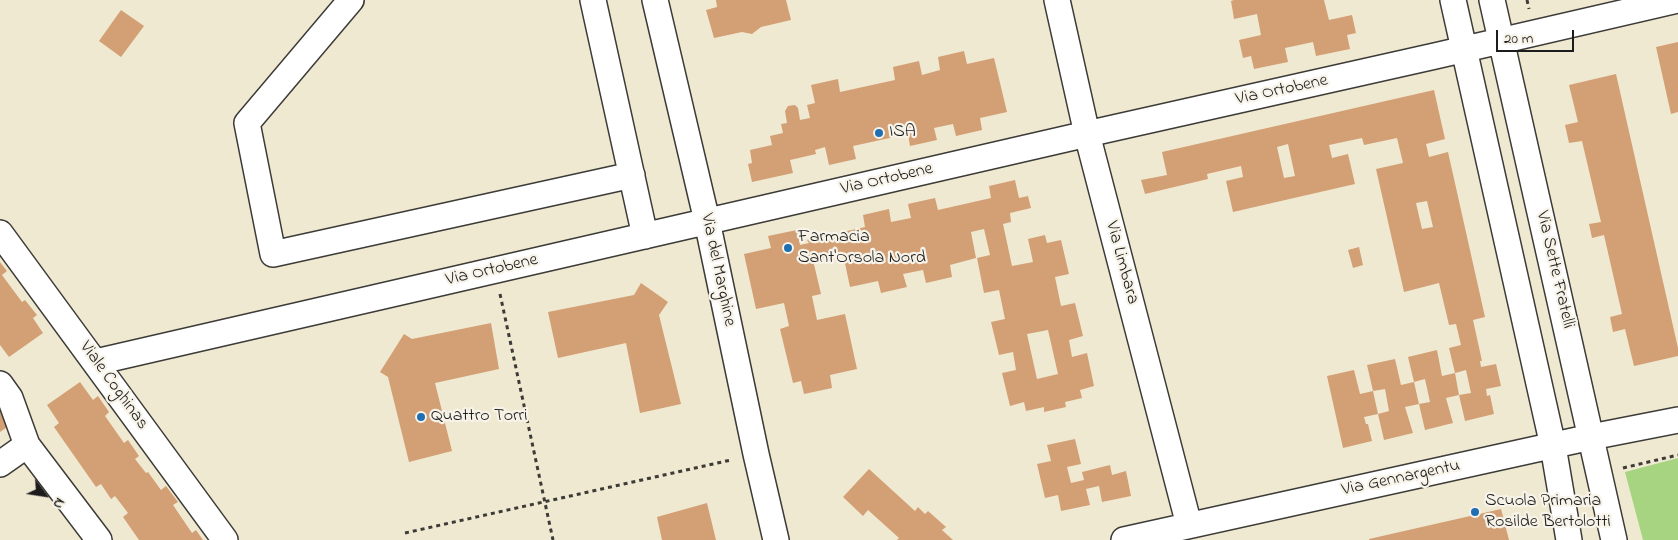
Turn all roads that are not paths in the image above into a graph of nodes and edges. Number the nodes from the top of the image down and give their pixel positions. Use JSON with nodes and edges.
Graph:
{"nodes":[{"id":1,"x":351,"y":0,"type":"edge"},
{"id":2,"x":593,"y":0,"type":"edge"},
{"id":3,"x":655,"y":0,"type":"edge"},
{"id":4,"x":1057,"y":0,"type":"edge"},
{"id":5,"x":1453,"y":0,"type":"edge"},
{"id":6,"x":1492,"y":0,"type":"edge"},
{"id":7,"x":1678,"y":0,"type":"edge"},
{"id":8,"x":1502,"y":41,"type":"junction"},
{"id":9,"x":1464,"y":50,"type":"junction"},
{"id":10,"x":1087,"y":134,"type":"junction"},
{"id":11,"x":632,"y":174,"type":"junction"},
{"id":12,"x":707,"y":221,"type":"junction"},
{"id":13,"x":0,"y":233,"type":"edge"},
{"id":14,"x":645,"y":236,"type":"junction"},
{"id":15,"x":96,"y":362,"type":"junction"},
{"id":16,"x":0,"y":384,"type":"edge"},
{"id":17,"x":1678,"y":420,"type":"edge"},
{"id":18,"x":1592,"y":437,"type":"junction"},
{"id":19,"x":27,"y":445,"type":"junction"},
{"id":20,"x":1552,"y":446,"type":"junction"},
{"id":21,"x":0,"y":464,"type":"edge"},
{"id":22,"x":1189,"y":525,"type":"junction"},
{"id":23,"x":99,"y":540,"type":"edge"},
{"id":24,"x":225,"y":540,"type":"edge"},
{"id":25,"x":776,"y":540,"type":"edge"},
{"id":26,"x":1124,"y":540,"type":"edge"},
{"id":27,"x":1569,"y":540,"type":"edge"},
{"id":28,"x":1614,"y":540,"type":"edge"}],
"edges":[{"from":1,"to":11,"type":"street"},
{"from":2,"to":11,"type":"street"},
{"from":3,"to":12,"type":"street","name":"Via del Marghine"},
{"from":4,"to":10,"type":"street","name":"Via Limbara"},
{"from":5,"to":9,"type":"street"},
{"from":6,"to":8,"type":"street","name":"Via Sette Fratelli"},
{"from":7,"to":8,"type":"street","name":"Via Ortobene"},
{"from":8,"to":9,"type":"street","name":"Via Ortobene"},
{"from":8,"to":18,"type":"street","name":"Via Sette Fratelli"},
{"from":9,"to":10,"type":"street","name":"Via Ortobene"},
{"from":9,"to":20,"type":"street"},
{"from":10,"to":12,"type":"street","name":"Via Ortobene"},
{"from":10,"to":22,"type":"street","name":"Via Limbara"},
{"from":11,"to":14,"type":"street"},
{"from":12,"to":14,"type":"street","name":"Via Ortobene"},
{"from":12,"to":25,"type":"street","name":"Via del Marghine"},
{"from":13,"to":15,"type":"street","name":"Viale Coghinas"},
{"from":14,"to":15,"type":"street","name":"Via Ortobene"},
{"from":15,"to":24,"type":"street","name":"Viale Coghinas"},
{"from":16,"to":19,"type":"street"},
{"from":17,"to":18,"type":"street","name":"Via Gennargentu"},
{"from":18,"to":20,"type":"street","name":"Via Gennargentu"},
{"from":18,"to":28,"type":"street","name":"Via Sette Fratelli"},
{"from":19,"to":21,"type":"street"},
{"from":19,"to":23,"type":"street"},
{"from":20,"to":22,"type":"street","name":"Via Gennargentu"},
{"from":20,"to":27,"type":"street"},
{"from":22,"to":26,"type":"street","name":"Via Gennargentu"}]}
